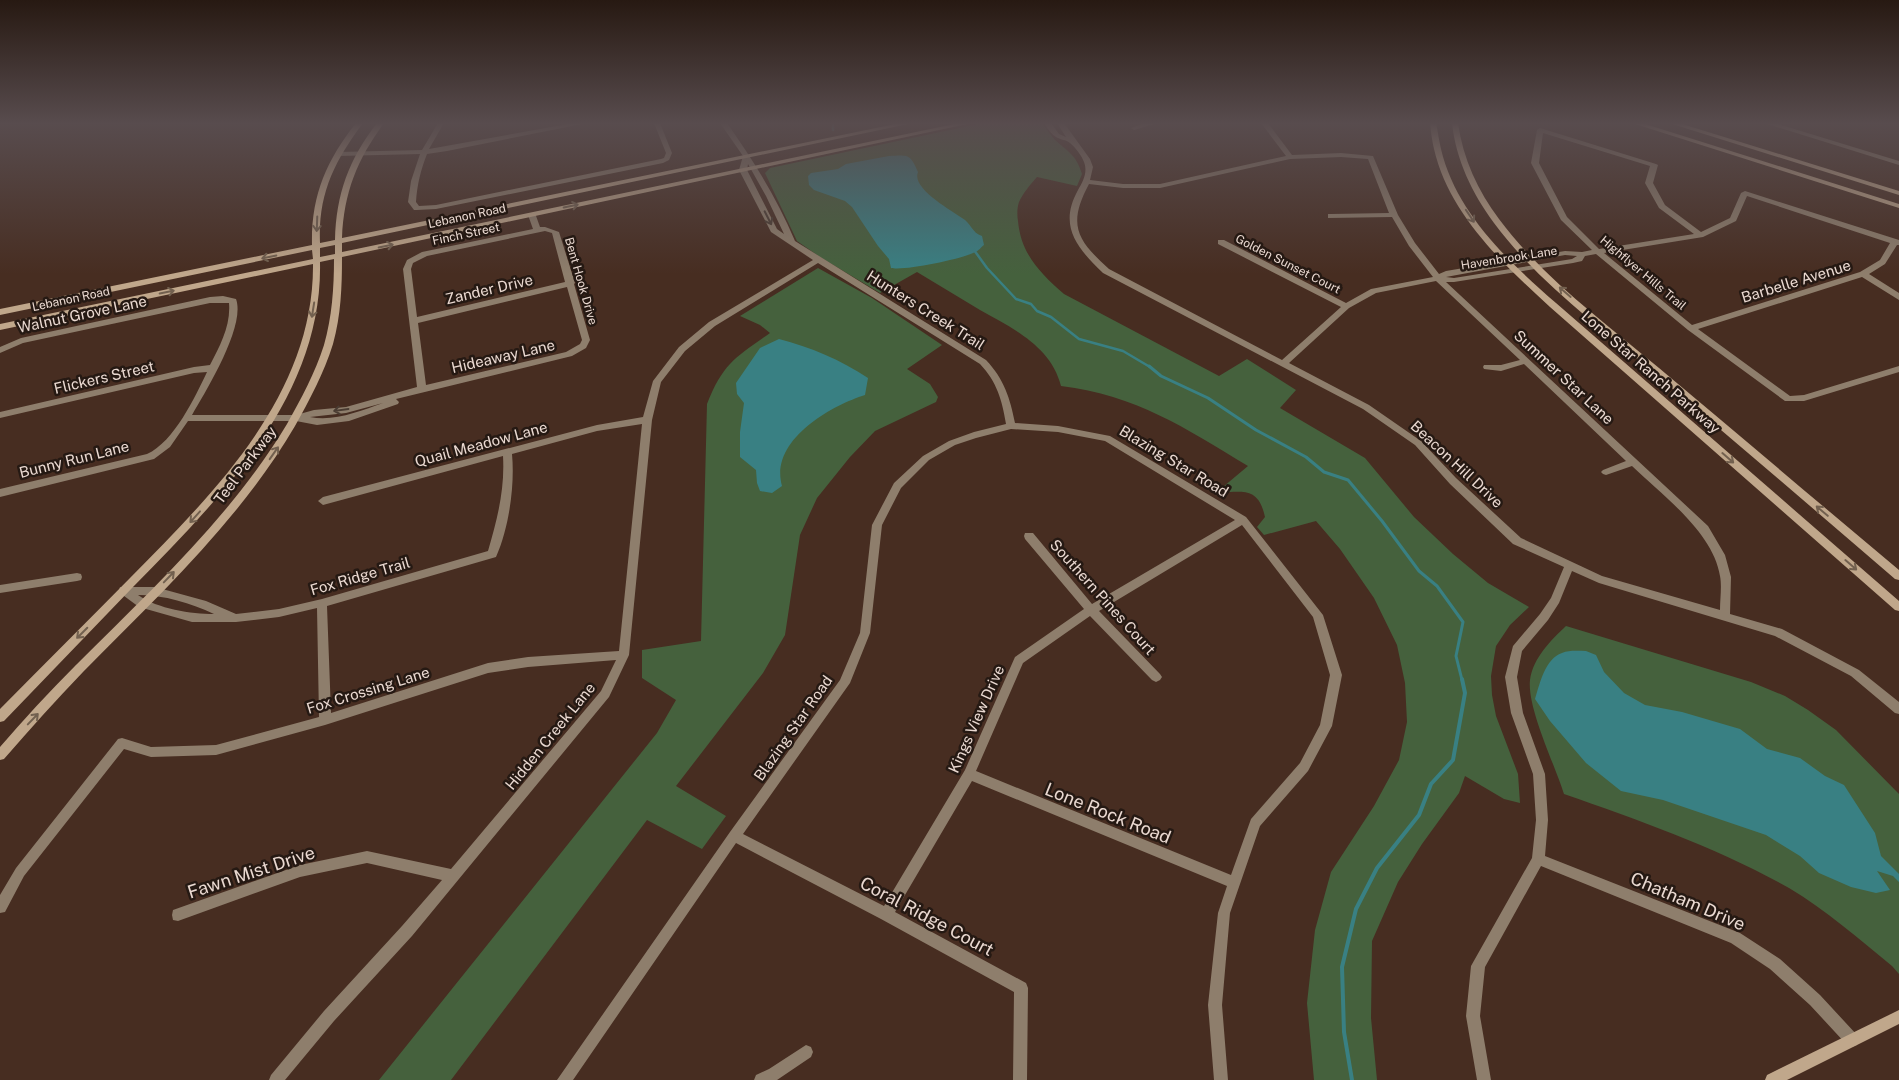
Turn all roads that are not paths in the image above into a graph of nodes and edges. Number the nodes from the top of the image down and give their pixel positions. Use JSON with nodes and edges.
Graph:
{"nodes":[{"id":1,"x":329,"y":173,"type":"edge"},
{"id":2,"x":352,"y":173,"type":"edge"},
{"id":3,"x":419,"y":173,"type":"edge"},
{"id":4,"x":598,"y":173,"type":"edge"},
{"id":5,"x":669,"y":173,"type":"edge"},
{"id":6,"x":727,"y":173,"type":"edge"},
{"id":7,"x":745,"y":173,"type":"edge"},
{"id":8,"x":759,"y":173,"type":"edge"},
{"id":9,"x":1088,"y":173,"type":"edge"},
{"id":10,"x":1216,"y":173,"type":"edge"},
{"id":11,"x":1378,"y":173,"type":"edge"},
{"id":12,"x":1446,"y":173,"type":"edge"},
{"id":13,"x":1469,"y":173,"type":"edge"},
{"id":14,"x":1541,"y":173,"type":"edge"},
{"id":15,"x":1651,"y":173,"type":"edge"},
{"id":16,"x":1796,"y":173,"type":"edge"},
{"id":17,"x":1835,"y":173,"type":"edge"},
{"id":18,"x":1086,"y":181,"type":"junction"},
{"id":19,"x":1899,"y":193,"type":"edge"},
{"id":20,"x":527,"y":202,"type":"junction"},
{"id":21,"x":1899,"y":206,"type":"edge"},
{"id":22,"x":532,"y":215,"type":"junction"},
{"id":23,"x":1394,"y":215,"type":"junction"},
{"id":24,"x":1331,"y":216,"type":"dead end"},
{"id":25,"x":537,"y":230,"type":"junction"},
{"id":26,"x":1700,"y":235,"type":"junction"},
{"id":27,"x":339,"y":242,"type":"junction"},
{"id":28,"x":1221,"y":242,"type":"dead end"},
{"id":29,"x":1896,"y":242,"type":"edge"},
{"id":30,"x":793,"y":244,"type":"junction"},
{"id":31,"x":316,"y":247,"type":"junction"},
{"id":32,"x":1598,"y":252,"type":"junction"},
{"id":33,"x":1582,"y":254,"type":"junction"},
{"id":34,"x":339,"y":256,"type":"junction"},
{"id":35,"x":1530,"y":258,"type":"junction"},
{"id":36,"x":818,"y":260,"type":"junction"},
{"id":37,"x":316,"y":261,"type":"junction"},
{"id":38,"x":1507,"y":262,"type":"junction"},
{"id":39,"x":1537,"y":266,"type":"junction"},
{"id":40,"x":1514,"y":269,"type":"junction"},
{"id":41,"x":1863,"y":274,"type":"junction"},
{"id":42,"x":1438,"y":278,"type":"junction"},
{"id":43,"x":570,"y":284,"type":"junction"},
{"id":44,"x":117,"y":287,"type":"junction"},
{"id":45,"x":100,"y":291,"type":"junction"},
{"id":46,"x":1899,"y":297,"type":"edge"},
{"id":47,"x":102,"y":305,"type":"junction"},
{"id":48,"x":1346,"y":306,"type":"junction"},
{"id":49,"x":0,"y":312,"type":"edge"},
{"id":50,"x":413,"y":321,"type":"junction"},
{"id":51,"x":0,"y":327,"type":"edge"},
{"id":52,"x":1691,"y":328,"type":"junction"},
{"id":53,"x":586,"y":340,"type":"joint"},
{"id":54,"x":0,"y":350,"type":"edge"},
{"id":55,"x":1526,"y":361,"type":"junction"},
{"id":56,"x":1283,"y":364,"type":"junction"},
{"id":57,"x":1487,"y":367,"type":"dead end"},
{"id":58,"x":214,"y":368,"type":"junction"},
{"id":59,"x":1899,"y":369,"type":"edge"},
{"id":60,"x":422,"y":389,"type":"junction"},
{"id":61,"x":0,"y":415,"type":"edge"},
{"id":62,"x":187,"y":418,"type":"junction"},
{"id":63,"x":271,"y":418,"type":"junction"},
{"id":64,"x":296,"y":418,"type":"junction"},
{"id":65,"x":647,"y":420,"type":"junction"},
{"id":66,"x":1011,"y":426,"type":"junction"},
{"id":67,"x":507,"y":452,"type":"junction"},
{"id":68,"x":1634,"y":462,"type":"junction"},
{"id":69,"x":1606,"y":472,"type":"dead end"},
{"id":70,"x":0,"y":493,"type":"edge"},
{"id":71,"x":323,"y":500,"type":"dead end"},
{"id":72,"x":1243,"y":520,"type":"junction"},
{"id":73,"x":1029,"y":536,"type":"dead end"},
{"id":74,"x":1570,"y":565,"type":"junction"},
{"id":75,"x":1899,"y":576,"type":"edge"},
{"id":76,"x":77,"y":577,"type":"dead end"},
{"id":77,"x":0,"y":589,"type":"edge"},
{"id":78,"x":124,"y":590,"type":"junction"},
{"id":79,"x":155,"y":591,"type":"junction"},
{"id":80,"x":322,"y":603,"type":"junction"},
{"id":81,"x":143,"y":604,"type":"junction"},
{"id":82,"x":1899,"y":607,"type":"edge"},
{"id":83,"x":1092,"y":610,"type":"junction"},
{"id":84,"x":1725,"y":616,"type":"junction"},
{"id":85,"x":236,"y":618,"type":"junction"},
{"id":86,"x":624,"y":655,"type":"junction"},
{"id":87,"x":1156,"y":678,"type":"dead end"},
{"id":88,"x":1899,"y":710,"type":"edge"},
{"id":89,"x":0,"y":717,"type":"edge"},
{"id":90,"x":325,"y":720,"type":"junction"},
{"id":91,"x":0,"y":755,"type":"edge"},
{"id":92,"x":969,"y":774,"type":"junction"},
{"id":93,"x":734,"y":836,"type":"junction"},
{"id":94,"x":1538,"y":859,"type":"junction"},
{"id":95,"x":453,"y":876,"type":"junction"},
{"id":96,"x":1234,"y":883,"type":"junction"},
{"id":97,"x":0,"y":907,"type":"edge"},
{"id":98,"x":886,"y":914,"type":"junction"},
{"id":99,"x":178,"y":915,"type":"dead end"},
{"id":100,"x":1899,"y":1017,"type":"edge"},
{"id":101,"x":1852,"y":1040,"type":"junction"},
{"id":102,"x":806,"y":1052,"type":"dead end"},
{"id":103,"x":276,"y":1080,"type":"edge"},
{"id":104,"x":564,"y":1080,"type":"edge"},
{"id":105,"x":761,"y":1080,"type":"edge"},
{"id":106,"x":1020,"y":1080,"type":"edge"},
{"id":107,"x":1221,"y":1080,"type":"edge"},
{"id":108,"x":1484,"y":1080,"type":"edge"},
{"id":109,"x":1772,"y":1080,"type":"edge"}],
"edges":[{"from":1,"to":31,"type":"main road","name":"Teel Parkway","one_way":true},
{"from":2,"to":27,"type":"main road","name":"Teel Parkway"},
{"from":3,"to":4,"type":"street"},
{"from":5,"to":20,"type":"main road","name":"Lebanon Road"},
{"from":22,"to":6,"type":"main road","name":"Lebanon Road","one_way":true},
{"from":7,"to":30,"type":"street","name":"Hunters Creek Trail","one_way":true},
{"from":8,"to":30,"type":"street"},
{"from":9,"to":18,"type":"street","name":"Beacon Hill Drive"},
{"from":10,"to":18,"type":"street"},
{"from":11,"to":23,"type":"street","name":"Summer Star Lane"},
{"from":12,"to":38,"type":"main road","name":"Lone Star Ranch Parkway","one_way":true},
{"from":13,"to":35,"type":"main road","name":"Lone Star Ranch Parkway"},
{"from":14,"to":32,"type":"street","name":"Highflyer Hills Trail"},
{"from":15,"to":26,"type":"street","name":"Highflyer Hills Trail"},
{"from":16,"to":21,"type":"main road"},
{"from":17,"to":19,"type":"main road"},
{"from":18,"to":56,"type":"street","name":"Beacon Hill Drive"},
{"from":20,"to":22,"type":"main road"},
{"from":20,"to":27,"type":"main road","name":"Lebanon Road"},
{"from":22,"to":25,"type":"street"},
{"from":34,"to":22,"type":"main road","name":"Lebanon Road","one_way":true},
{"from":23,"to":24,"type":"street"},
{"from":23,"to":42,"type":"street","name":"Summer Star Lane"},
{"from":25,"to":43,"type":"street","name":"Bent Hook Drive"},
{"from":25,"to":50,"type":"street","name":"Finch Street"},
{"from":26,"to":29,"type":"street","name":"Havenbrook Lane"},
{"from":26,"to":32,"type":"street","name":"Havenbrook Lane"},
{"from":27,"to":31,"type":"main road","name":"Lebanon Road"},
{"from":27,"to":34,"type":"main road","name":"Teel Parkway"},
{"from":28,"to":48,"type":"street","name":"Golden Sunset Court"},
{"from":29,"to":41,"type":"street","name":"Barbelle Avenue"},
{"from":30,"to":36,"type":"street","name":"Hunters Creek Trail"},
{"from":31,"to":37,"type":"main road","name":"Teel Parkway"},
{"from":31,"to":44,"type":"main road","name":"Lebanon Road","one_way":true},
{"from":32,"to":33,"type":"street","name":"Havenbrook Lane"},
{"from":32,"to":52,"type":"street","name":"Highflyer Hills Trail"},
{"from":33,"to":35,"type":"street","name":"Havenbrook Lane"},
{"from":33,"to":39,"type":"street","name":"Havenbrook Lane"},
{"from":34,"to":37,"type":"main road","name":"Lebanon Road"},
{"from":34,"to":64,"type":"main road","name":"Teel Parkway"},
{"from":35,"to":38,"type":"street","name":"Havenbrook Lane"},
{"from":35,"to":39,"type":"main road","name":"Lone Star Ranch Parkway"},
{"from":36,"to":65,"type":"street","name":"Hidden Creek Lane"},
{"from":36,"to":66,"type":"street","name":"Hunters Creek Trail"},
{"from":47,"to":37,"type":"main road","name":"Lebanon Road","one_way":true},
{"from":37,"to":63,"type":"main road","name":"Teel Parkway","one_way":true},
{"from":38,"to":40,"type":"main road","name":"Lone Star Ranch Parkway"},
{"from":38,"to":42,"type":"street","name":"Havenbrook Lane"},
{"from":39,"to":40,"type":"street","name":"Havenbrook Lane"},
{"from":75,"to":39,"type":"main road","name":"Lone Star Ranch Parkway","one_way":true},
{"from":40,"to":42,"type":"street","name":"Havenbrook Lane"},
{"from":40,"to":82,"type":"main road","name":"Lone Star Ranch Parkway","one_way":true},
{"from":41,"to":46,"type":"street"},
{"from":41,"to":52,"type":"street","name":"Barbelle Avenue"},
{"from":42,"to":48,"type":"street","name":"Havenbrook Lane"},
{"from":42,"to":55,"type":"street","name":"Summer Star Lane"},
{"from":43,"to":50,"type":"street","name":"Zander Drive"},
{"from":43,"to":53,"type":"street","name":"Bent Hook Drive"},
{"from":44,"to":45,"type":"main road","name":"Lebanon Road"},
{"from":44,"to":47,"type":"main road"},
{"from":45,"to":47,"type":"main road"},
{"from":45,"to":49,"type":"main road","name":"Lebanon Road"},
{"from":47,"to":51,"type":"main road","name":"Lebanon Road"},
{"from":48,"to":56,"type":"street","name":"Havenbrook Lane"},
{"from":50,"to":60,"type":"street"},
{"from":52,"to":59,"type":"street","name":"Highflyer Hills Trail"},
{"from":53,"to":60,"type":"street","name":"Hideaway Lane"},
{"from":54,"to":58,"type":"street","name":"Walnut Grove Lane"},
{"from":55,"to":57,"type":"street"},
{"from":55,"to":68,"type":"street","name":"Summer Star Lane"},
{"from":56,"to":74,"type":"street","name":"Beacon Hill Drive"},
{"from":58,"to":61,"type":"street","name":"Flickers Street"},
{"from":58,"to":62,"type":"street"},
{"from":60,"to":64,"type":"street","name":"Hideaway Lane"},
{"from":62,"to":63,"type":"street","name":"Hideaway Lane"},
{"from":62,"to":70,"type":"street","name":"Bunny Run Lane"},
{"from":63,"to":64,"type":"street","name":"Hideaway Lane"},
{"from":63,"to":78,"type":"main road","name":"Teel Parkway","one_way":true},
{"from":79,"to":64,"type":"main road","name":"Teel Parkway","one_way":true},
{"from":65,"to":67,"type":"street","name":"Quail Meadow Lane"},
{"from":65,"to":86,"type":"street","name":"Hidden Creek Lane"},
{"from":66,"to":72,"type":"street","name":"Blazing Star Road"},
{"from":66,"to":93,"type":"street","name":"Blazing Star Road"},
{"from":67,"to":71,"type":"street","name":"Quail Meadow Lane"},
{"from":67,"to":80,"type":"street","name":"Fox Ridge Trail"},
{"from":68,"to":69,"type":"street"},
{"from":68,"to":84,"type":"street","name":"Summer Star Lane"},
{"from":72,"to":83,"type":"street","name":"Kings View Drive"},
{"from":72,"to":96,"type":"street"},
{"from":73,"to":83,"type":"street","name":"Southern Pines Court"},
{"from":74,"to":84,"type":"street","name":"Beacon Hill Drive"},
{"from":74,"to":94,"type":"street"},
{"from":76,"to":77,"type":"street"},
{"from":78,"to":79,"type":"street"},
{"from":78,"to":81,"type":"street","name":"Fox Ridge Trail"},
{"from":78,"to":89,"type":"main road","name":"Teel Parkway","one_way":true},
{"from":79,"to":81,"type":"main road","name":"Teel Parkway"},
{"from":79,"to":85,"type":"street"},
{"from":80,"to":85,"type":"street","name":"Fox Ridge Trail"},
{"from":80,"to":90,"type":"street"},
{"from":81,"to":85,"type":"street","name":"Fox Ridge Trail"},
{"from":91,"to":81,"type":"main road","name":"Teel Parkway","one_way":true},
{"from":83,"to":87,"type":"street","name":"Southern Pines Court"},
{"from":83,"to":92,"type":"street","name":"Kings View Drive"},
{"from":84,"to":88,"type":"street","name":"Beacon Hill Drive"},
{"from":86,"to":90,"type":"street","name":"Fox Crossing Lane"},
{"from":86,"to":95,"type":"street","name":"Hidden Creek Lane"},
{"from":90,"to":97,"type":"street","name":"Fox Crossing Lane"},
{"from":92,"to":96,"type":"street","name":"Lone Rock Road"},
{"from":92,"to":98,"type":"street","name":"Kings View Drive"},
{"from":93,"to":98,"type":"street","name":"Coral Ridge Court"},
{"from":93,"to":104,"type":"street","name":"Blazing Star Road"},
{"from":94,"to":101,"type":"street","name":"Chatham Drive"},
{"from":94,"to":108,"type":"street"},
{"from":95,"to":99,"type":"street","name":"Fawn Mist Drive"},
{"from":95,"to":103,"type":"street","name":"Hidden Creek Lane"},
{"from":96,"to":107,"type":"street"},
{"from":98,"to":106,"type":"street","name":"Coral Ridge Court"},
{"from":100,"to":101,"type":"main road"},
{"from":101,"to":109,"type":"main road"},
{"from":102,"to":105,"type":"street"}]}
